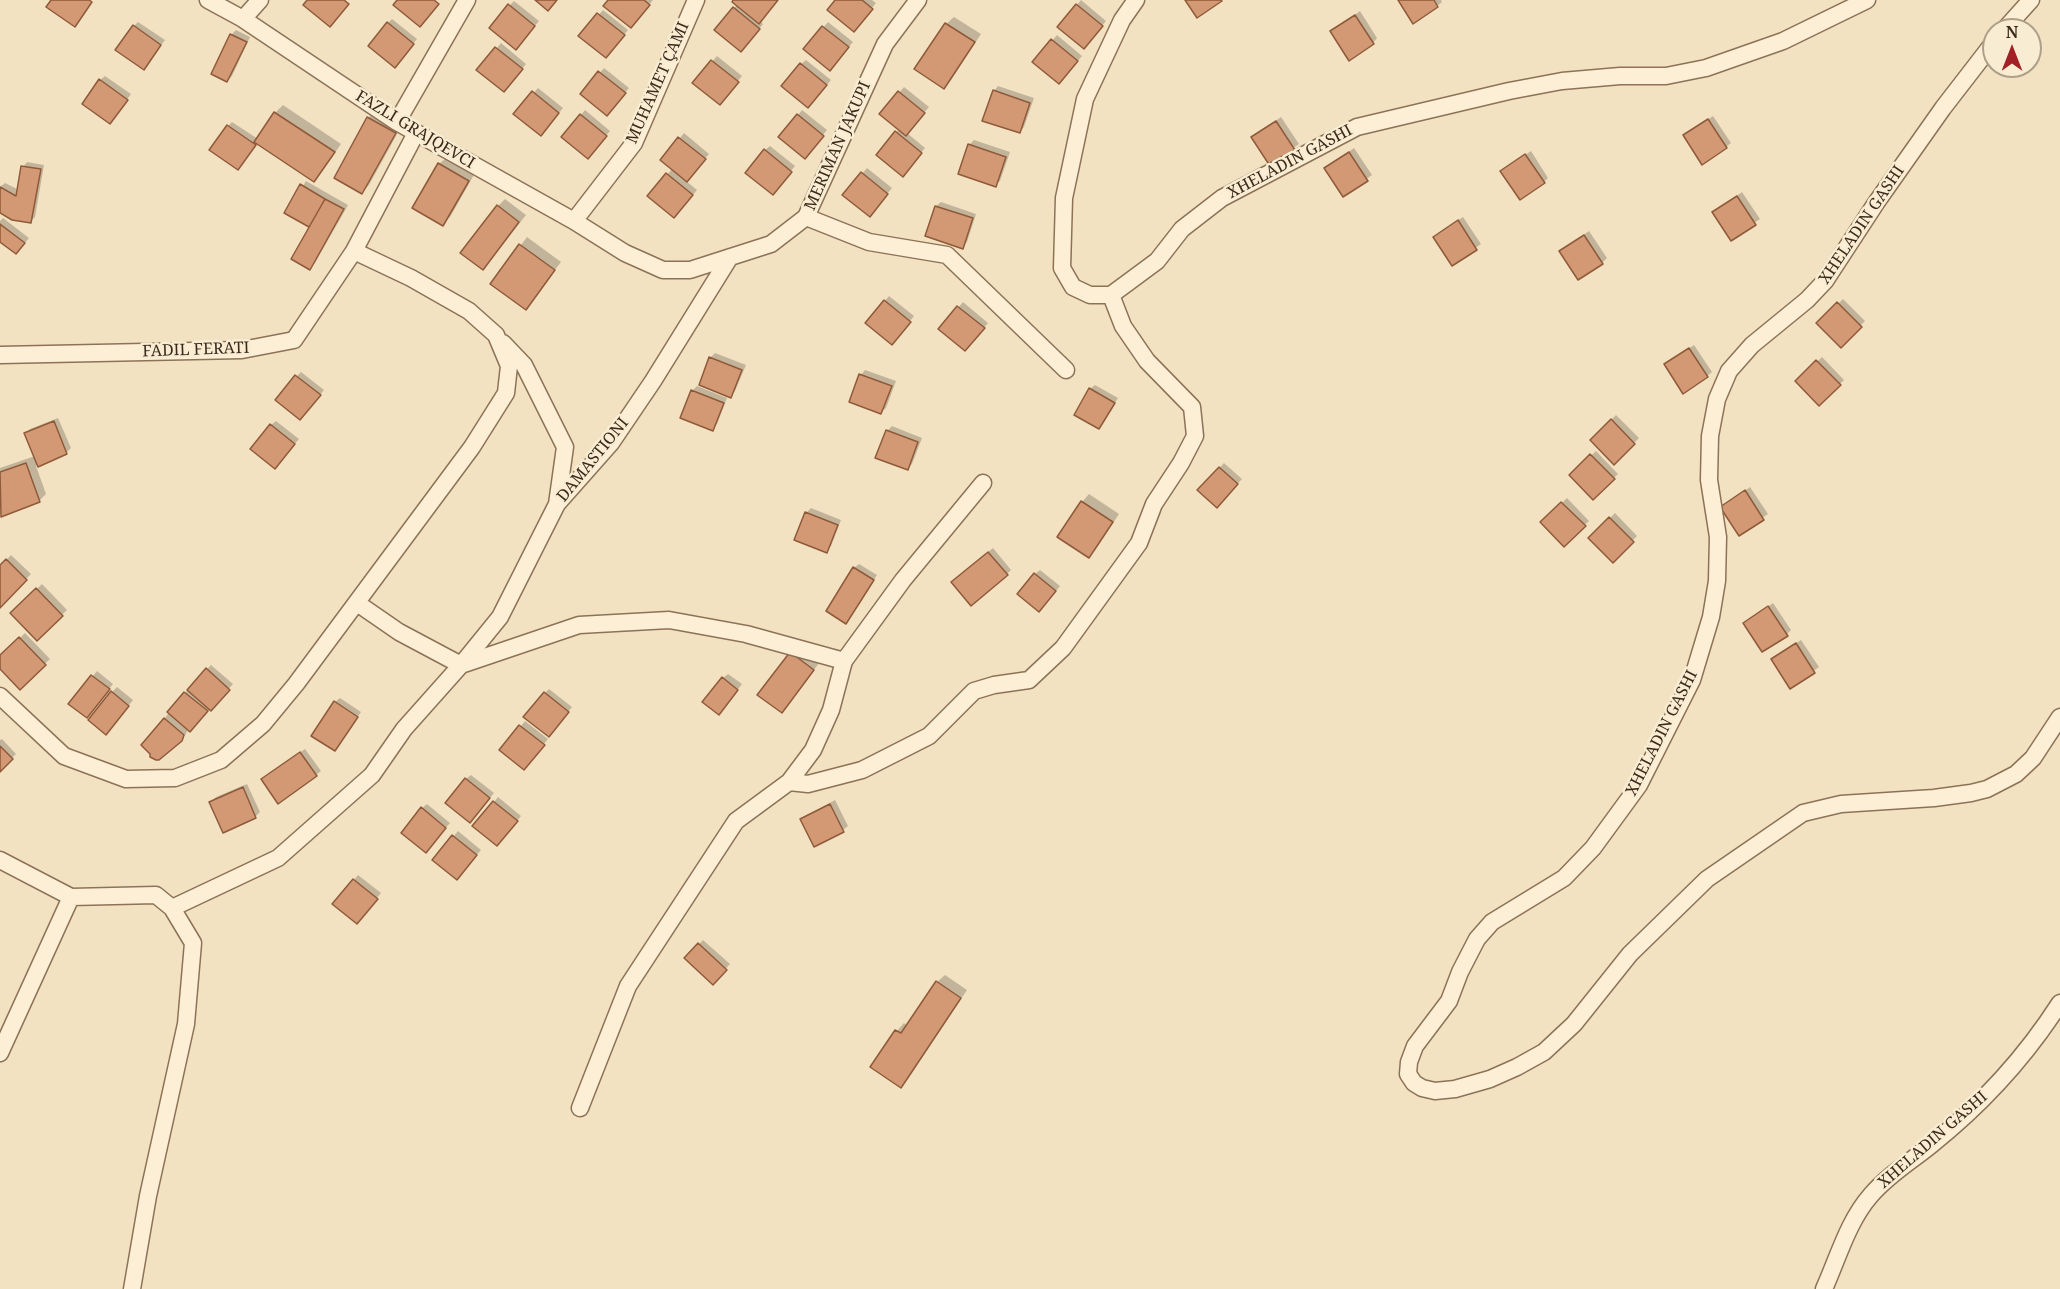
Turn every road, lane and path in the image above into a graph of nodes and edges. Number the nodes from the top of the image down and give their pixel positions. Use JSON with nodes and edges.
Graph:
{"nodes":[{"id":1,"x":208,"y":0,"type":"edge"},
{"id":2,"x":260,"y":0,"type":"edge"},
{"id":3,"x":467,"y":0,"type":"edge"},
{"id":4,"x":696,"y":0,"type":"edge"},
{"id":5,"x":918,"y":0,"type":"edge"},
{"id":6,"x":1136,"y":0,"type":"edge"},
{"id":7,"x":2031,"y":0,"type":"edge"},
{"id":8,"x":1861,"y":1,"type":"edge"},
{"id":9,"x":2015,"y":18,"type":"edge"},
{"id":10,"x":243,"y":20,"type":"junction"},
{"id":11,"x":1982,"y":58,"type":"edge"},
{"id":12,"x":397,"y":122,"type":"junction"},
{"id":13,"x":416,"y":133,"type":"junction"},
{"id":14,"x":806,"y":217,"type":"junction"},
{"id":15,"x":574,"y":221,"type":"junction"},
{"id":16,"x":354,"y":251,"type":"junction"},
{"id":17,"x":625,"y":253,"type":"joint"},
{"id":18,"x":730,"y":257,"type":"junction"},
{"id":19,"x":1111,"y":295,"type":"junction"},
{"id":20,"x":496,"y":335,"type":"junction"},
{"id":21,"x":0,"y":356,"type":"edge"},
{"id":22,"x":1066,"y":370,"type":"dead end"},
{"id":23,"x":983,"y":483,"type":"dead end"},
{"id":24,"x":557,"y":504,"type":"junction"},
{"id":25,"x":357,"y":603,"type":"junction"},
{"id":26,"x":844,"y":661,"type":"junction"},
{"id":27,"x":461,"y":665,"type":"junction"},
{"id":28,"x":0,"y":696,"type":"edge"},
{"id":29,"x":2060,"y":717,"type":"edge"},
{"id":30,"x":789,"y":782,"type":"junction"},
{"id":31,"x":0,"y":860,"type":"edge"},
{"id":32,"x":71,"y":897,"type":"junction"},
{"id":33,"x":172,"y":908,"type":"junction"},
{"id":34,"x":2060,"y":1004,"type":"edge"},
{"id":35,"x":0,"y":1053,"type":"edge"},
{"id":36,"x":580,"y":1108,"type":"dead end"},
{"id":37,"x":132,"y":1289,"type":"edge"},
{"id":38,"x":1824,"y":1289,"type":"edge"}],
"edges":[{"from":1,"to":10,"type":"street","name":"FAZLI GRAJQEVCI"},
{"from":2,"to":10,"type":"street"},
{"from":3,"to":12,"type":"street"},
{"from":4,"to":15,"type":"street","name":"MUHAMET ÇAMI"},
{"from":5,"to":14,"type":"street","name":"MERIMAN JAKUPI"},
{"from":6,"to":19,"type":"street"},
{"from":7,"to":9,"type":"street"},
{"from":8,"to":19,"type":"street","name":"XHELADIN GASHI"},
{"from":10,"to":12,"type":"street","name":"FAZLI GRAJQEVCI"},
{"from":11,"to":29,"type":"street","name":"XHELADIN GASHI"},
{"from":12,"to":13,"type":"street","name":"FAZLI GRAJQEVCI"},
{"from":13,"to":15,"type":"street","name":"FAZLI GRAJQEVCI"},
{"from":13,"to":16,"type":"street","name":"FADIL FERATI"},
{"from":14,"to":18,"type":"street","name":"MERIMAN JAKUPI"},
{"from":14,"to":22,"type":"street"},
{"from":15,"to":17,"type":"street","name":"FAZLI GRAJQEVCI"},
{"from":16,"to":20,"type":"street"},
{"from":16,"to":21,"type":"street","name":"FADIL FERATI"},
{"from":17,"to":18,"type":"street","name":"MERIMAN JAKUPI"},
{"from":18,"to":24,"type":"street","name":"DAMASTIONI"},
{"from":19,"to":30,"type":"street"},
{"from":20,"to":24,"type":"street"},
{"from":20,"to":25,"type":"street"},
{"from":23,"to":26,"type":"street"},
{"from":24,"to":27,"type":"street","name":"DAMASTIONI"},
{"from":25,"to":27,"type":"street"},
{"from":25,"to":28,"type":"street"},
{"from":26,"to":27,"type":"street"},
{"from":26,"to":30,"type":"street"},
{"from":27,"to":33,"type":"street","name":"DAMASTIONI"},
{"from":30,"to":36,"type":"street"},
{"from":31,"to":32,"type":"street"},
{"from":32,"to":33,"type":"street"},
{"from":32,"to":35,"type":"street"},
{"from":33,"to":37,"type":"street"},
{"from":34,"to":38,"type":"street","name":"XHELADIN GASHI"}]}
